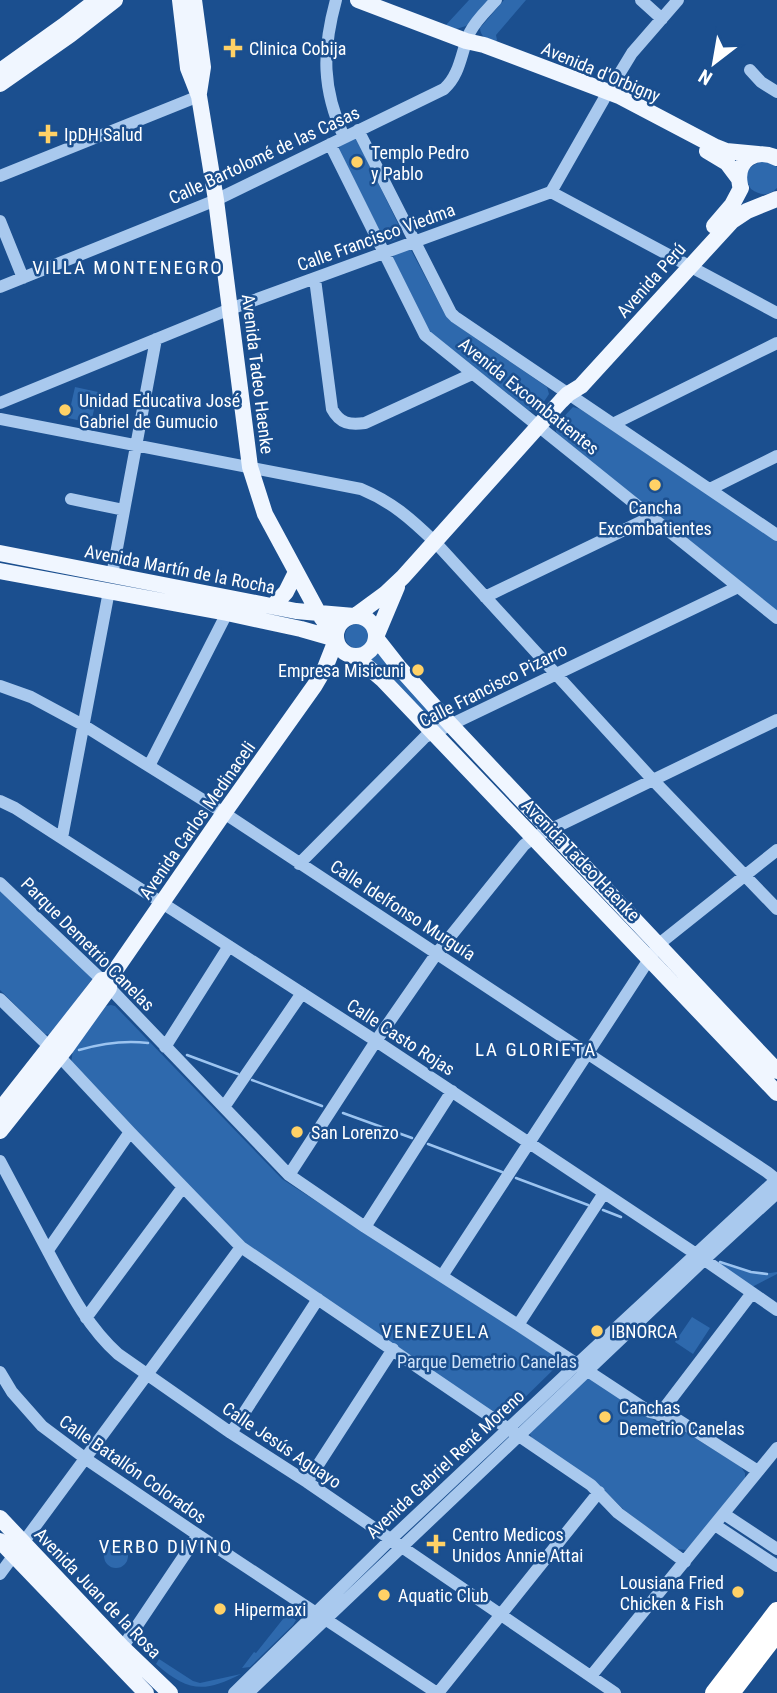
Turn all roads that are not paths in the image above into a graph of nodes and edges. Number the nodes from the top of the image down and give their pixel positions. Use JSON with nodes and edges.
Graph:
{"nodes":[{"id":1,"x":88,"y":0,"type":"edge"},
{"id":2,"x":97,"y":0,"type":"edge"},
{"id":3,"x":115,"y":0,"type":"edge"},
{"id":4,"x":125,"y":0,"type":"edge"},
{"id":5,"x":180,"y":0,"type":"edge"},
{"id":6,"x":187,"y":0,"type":"edge"},
{"id":7,"x":194,"y":0,"type":"edge"},
{"id":8,"x":339,"y":0,"type":"edge"},
{"id":9,"x":347,"y":0,"type":"edge"},
{"id":10,"x":358,"y":0,"type":"edge"},
{"id":11,"x":496,"y":0,"type":"edge"},
{"id":12,"x":641,"y":0,"type":"edge"},
{"id":13,"x":678,"y":0,"type":"edge"},
{"id":14,"x":662,"y":19,"type":"junction"},
{"id":15,"x":67,"y":30,"type":"junction"},
{"id":16,"x":466,"y":41,"type":"junction"},
{"id":17,"x":750,"y":70,"type":"dead end"},
{"id":18,"x":0,"y":71,"type":"edge"},
{"id":19,"x":0,"y":84,"type":"edge"},
{"id":20,"x":777,"y":92,"type":"edge"},
{"id":21,"x":606,"y":95,"type":"junction"},
{"id":22,"x":199,"y":96,"type":"junction"},
{"id":23,"x":358,"y":130,"type":"junction"},
{"id":24,"x":344,"y":137,"type":"junction"},
{"id":25,"x":777,"y":141,"type":"edge"},
{"id":26,"x":330,"y":144,"type":"junction"},
{"id":27,"x":766,"y":155,"type":"edge"},
{"id":28,"x":0,"y":176,"type":"edge"},
{"id":29,"x":740,"y":183,"type":"junction"},
{"id":30,"x":551,"y":192,"type":"junction"},
{"id":31,"x":216,"y":200,"type":"junction"},
{"id":32,"x":773,"y":200,"type":"edge"},
{"id":33,"x":0,"y":221,"type":"edge"},
{"id":34,"x":414,"y":241,"type":"junction"},
{"id":35,"x":384,"y":252,"type":"junction"},
{"id":36,"x":685,"y":264,"type":"junction"},
{"id":37,"x":23,"y":278,"type":"junction"},
{"id":38,"x":315,"y":279,"type":"junction"},
{"id":39,"x":0,"y":287,"type":"edge"},
{"id":40,"x":230,"y":309,"type":"junction"},
{"id":41,"x":777,"y":313,"type":"edge"},
{"id":42,"x":156,"y":339,"type":"junction"},
{"id":43,"x":777,"y":343,"type":"edge"},
{"id":44,"x":472,"y":374,"type":"junction"},
{"id":45,"x":568,"y":394,"type":"junction"},
{"id":46,"x":0,"y":403,"type":"edge"},
{"id":47,"x":0,"y":419,"type":"edge"},
{"id":48,"x":613,"y":424,"type":"junction"},
{"id":49,"x":538,"y":426,"type":"junction"},
{"id":50,"x":136,"y":445,"type":"junction"},
{"id":51,"x":777,"y":456,"type":"edge"},
{"id":52,"x":250,"y":467,"type":"junction"},
{"id":53,"x":710,"y":489,"type":"junction"},
{"id":54,"x":71,"y":499,"type":"dead end"},
{"id":55,"x":124,"y":510,"type":"junction"},
{"id":56,"x":651,"y":517,"type":"junction"},
{"id":57,"x":777,"y":535,"type":"edge"},
{"id":58,"x":435,"y":542,"type":"junction"},
{"id":59,"x":0,"y":554,"type":"edge"},
{"id":60,"x":0,"y":570,"type":"edge"},
{"id":61,"x":296,"y":572,"type":"junction"},
{"id":62,"x":403,"y":577,"type":"junction"},
{"id":63,"x":111,"y":583,"type":"junction"},
{"id":64,"x":738,"y":587,"type":"junction"},
{"id":65,"x":485,"y":597,"type":"junction"},
{"id":66,"x":273,"y":606,"type":"junction"},
{"id":67,"x":227,"y":613,"type":"junction"},
{"id":68,"x":319,"y":614,"type":"junction"},
{"id":69,"x":354,"y":616,"type":"junction"},
{"id":70,"x":777,"y":618,"type":"edge"},
{"id":71,"x":376,"y":637,"type":"junction"},
{"id":72,"x":336,"y":639,"type":"junction"},
{"id":73,"x":354,"y":656,"type":"junction"},
{"id":74,"x":555,"y":673,"type":"junction"},
{"id":75,"x":315,"y":685,"type":"junction"},
{"id":76,"x":0,"y":686,"type":"edge"},
{"id":77,"x":777,"y":719,"type":"edge"},
{"id":78,"x":83,"y":725,"type":"junction"},
{"id":79,"x":451,"y":725,"type":"junction"},
{"id":80,"x":433,"y":732,"type":"junction"},
{"id":81,"x":149,"y":766,"type":"junction"},
{"id":82,"x":652,"y":779,"type":"junction"},
{"id":83,"x":0,"y":801,"type":"edge"},
{"id":84,"x":224,"y":813,"type":"junction"},
{"id":85,"x":551,"y":830,"type":"junction"},
{"id":86,"x":62,"y":838,"type":"junction"},
{"id":87,"x":533,"y":838,"type":"junction"},
{"id":88,"x":777,"y":850,"type":"edge"},
{"id":89,"x":299,"y":864,"type":"junction"},
{"id":90,"x":745,"y":875,"type":"junction"},
{"id":91,"x":0,"y":883,"type":"edge"},
{"id":92,"x":163,"y":903,"type":"junction"},
{"id":93,"x":777,"y":909,"type":"edge"},
{"id":94,"x":659,"y":944,"type":"junction"},
{"id":95,"x":229,"y":946,"type":"junction"},
{"id":96,"x":438,"y":953,"type":"junction"},
{"id":97,"x":649,"y":959,"type":"junction"},
{"id":98,"x":107,"y":982,"type":"junction"},
{"id":99,"x":302,"y":993,"type":"junction"},
{"id":100,"x":0,"y":999,"type":"edge"},
{"id":101,"x":376,"y":1041,"type":"junction"},
{"id":102,"x":165,"y":1047,"type":"junction"},
{"id":103,"x":55,"y":1052,"type":"junction"},
{"id":104,"x":588,"y":1052,"type":"junction"},
{"id":105,"x":777,"y":1071,"type":"edge"},
{"id":106,"x":452,"y":1091,"type":"junction"},
{"id":107,"x":777,"y":1093,"type":"edge"},
{"id":108,"x":224,"y":1107,"type":"junction"},
{"id":109,"x":0,"y":1110,"type":"edge"},
{"id":110,"x":0,"y":1131,"type":"edge"},
{"id":111,"x":130,"y":1132,"type":"junction"},
{"id":112,"x":529,"y":1143,"type":"junction"},
{"id":113,"x":0,"y":1161,"type":"edge"},
{"id":114,"x":289,"y":1175,"type":"junction"},
{"id":115,"x":777,"y":1179,"type":"edge"},
{"id":116,"x":183,"y":1186,"type":"junction"},
{"id":117,"x":604,"y":1193,"type":"junction"},
{"id":118,"x":777,"y":1193,"type":"edge"},
{"id":119,"x":365,"y":1227,"type":"junction"},
{"id":120,"x":242,"y":1247,"type":"junction"},
{"id":121,"x":48,"y":1250,"type":"junction"},
{"id":122,"x":700,"y":1257,"type":"junction"},
{"id":123,"x":442,"y":1276,"type":"junction"},
{"id":124,"x":752,"y":1293,"type":"junction"},
{"id":125,"x":318,"y":1299,"type":"junction"},
{"id":126,"x":777,"y":1310,"type":"edge"},
{"id":127,"x":86,"y":1318,"type":"junction"},
{"id":128,"x":518,"y":1325,"type":"junction"},
{"id":129,"x":393,"y":1349,"type":"junction"},
{"id":130,"x":582,"y":1367,"type":"junction"},
{"id":131,"x":0,"y":1372,"type":"edge"},
{"id":132,"x":147,"y":1375,"type":"junction"},
{"id":133,"x":659,"y":1415,"type":"junction"},
{"id":134,"x":514,"y":1432,"type":"junction"},
{"id":135,"x":231,"y":1433,"type":"junction"},
{"id":136,"x":777,"y":1448,"type":"edge"},
{"id":137,"x":86,"y":1459,"type":"junction"},
{"id":138,"x":758,"y":1471,"type":"junction"},
{"id":139,"x":307,"y":1482,"type":"junction"},
{"id":140,"x":599,"y":1492,"type":"junction"},
{"id":141,"x":724,"y":1514,"type":"junction"},
{"id":142,"x":0,"y":1518,"type":"edge"},
{"id":143,"x":715,"y":1525,"type":"junction"},
{"id":144,"x":198,"y":1535,"type":"junction"},
{"id":145,"x":0,"y":1541,"type":"edge"},
{"id":146,"x":396,"y":1543,"type":"junction"},
{"id":147,"x":18,"y":1549,"type":"junction"},
{"id":148,"x":777,"y":1549,"type":"edge"},
{"id":149,"x":685,"y":1562,"type":"junction"},
{"id":150,"x":777,"y":1566,"type":"edge"},
{"id":151,"x":0,"y":1574,"type":"edge"},
{"id":152,"x":777,"y":1611,"type":"edge"},
{"id":153,"x":501,"y":1615,"type":"junction"},
{"id":154,"x":320,"y":1617,"type":"junction"},
{"id":155,"x":777,"y":1633,"type":"edge"},
{"id":156,"x":118,"y":1653,"type":"junction"},
{"id":157,"x":591,"y":1676,"type":"junction"},
{"id":158,"x":146,"y":1693,"type":"edge"},
{"id":159,"x":170,"y":1693,"type":"edge"},
{"id":160,"x":234,"y":1693,"type":"edge"},
{"id":161,"x":248,"y":1693,"type":"edge"},
{"id":162,"x":438,"y":1693,"type":"edge"},
{"id":163,"x":615,"y":1693,"type":"edge"},
{"id":164,"x":714,"y":1693,"type":"edge"},
{"id":165,"x":731,"y":1693,"type":"edge"}],
"edges":[{"from":1,"to":15,"type":"main road"},
{"from":2,"to":15,"type":"main road"},
{"from":3,"to":15,"type":"main road"},
{"from":4,"to":15,"type":"main road"},
{"from":5,"to":22,"type":"main road","name":"Avenida Tadeo Haenke"},
{"from":6,"to":22,"type":"main road"},
{"from":7,"to":22,"type":"main road","name":"Avenida Tadeo Haenke"},
{"from":8,"to":9,"type":"main road"},
{"from":8,"to":24,"type":"street"},
{"from":10,"to":16,"type":"main road","name":"Avenida d'Orbigny"},
{"from":11,"to":16,"type":"street","name":"Calle Bartolomé de las Casas"},
{"from":12,"to":14,"type":"street"},
{"from":13,"to":14,"type":"street"},
{"from":14,"to":21,"type":"street"},
{"from":15,"to":18,"type":"main road"},
{"from":15,"to":19,"type":"main road"},
{"from":16,"to":21,"type":"main road","name":"Avenida d'Orbigny"},
{"from":16,"to":23,"type":"street","name":"Calle Bartolomé de las Casas"},
{"from":17,"to":20,"type":"street"},
{"from":21,"to":27,"type":"main road","name":"Avenida d'Orbigny"},
{"from":21,"to":29,"type":"main road","name":"Avenida d'Orbigny"},
{"from":21,"to":30,"type":"street"},
{"from":22,"to":28,"type":"street"},
{"from":22,"to":31,"type":"main road","name":"Avenida Tadeo Haenke"},
{"from":23,"to":24,"type":"street","name":"Calle Bartolomé de las Casas"},
{"from":23,"to":34,"type":"street","name":"Avenida Excombatientes"},
{"from":24,"to":26,"type":"street","name":"Calle Bartolomé de las Casas"},
{"from":25,"to":27,"type":"main road"},
{"from":26,"to":31,"type":"street","name":"Calle Bartolomé de las Casas"},
{"from":26,"to":35,"type":"street","name":"Avenida Excombatientes"},
{"from":27,"to":29,"type":"main road","name":"Avenida Perú"},
{"from":29,"to":32,"type":"main road","name":"Avenida d'Orbigny"},
{"from":29,"to":36,"type":"main road","name":"Avenida Perú"},
{"from":30,"to":34,"type":"street","name":"Calle Francisco Viedma"},
{"from":30,"to":36,"type":"street"},
{"from":31,"to":37,"type":"street","name":"Calle Bartolomé de las Casas"},
{"from":31,"to":40,"type":"main road","name":"Avenida Tadeo Haenke"},
{"from":32,"to":36,"type":"main road","name":"Avenida Perú"},
{"from":33,"to":37,"type":"street"},
{"from":34,"to":35,"type":"street","name":"Calle Francisco Viedma"},
{"from":34,"to":45,"type":"street","name":"Avenida Excombatientes"},
{"from":35,"to":38,"type":"street","name":"Calle Francisco Viedma"},
{"from":35,"to":44,"type":"street","name":"Avenida Excombatientes"},
{"from":36,"to":41,"type":"street"},
{"from":36,"to":45,"type":"main road","name":"Avenida Perú"},
{"from":37,"to":39,"type":"street","name":"Calle Bartolomé de las Casas"},
{"from":38,"to":40,"type":"street","name":"Calle Francisco Viedma"},
{"from":38,"to":44,"type":"street"},
{"from":40,"to":42,"type":"street","name":"Calle Francisco Viedma"},
{"from":40,"to":52,"type":"main road","name":"Avenida Tadeo Haenke"},
{"from":42,"to":46,"type":"street","name":"Calle Francisco Viedma"},
{"from":42,"to":50,"type":"street"},
{"from":43,"to":48,"type":"street"},
{"from":44,"to":49,"type":"street","name":"Avenida Excombatientes"},
{"from":45,"to":48,"type":"street","name":"Avenida Excombatientes"},
{"from":45,"to":49,"type":"main road","name":"Avenida Perú"},
{"from":47,"to":50,"type":"street"},
{"from":48,"to":53,"type":"street","name":"Avenida Excombatientes"},
{"from":49,"to":56,"type":"street","name":"Avenida Excombatientes"},
{"from":49,"to":58,"type":"main road","name":"Avenida Perú"},
{"from":50,"to":52,"type":"street"},
{"from":50,"to":55,"type":"street"},
{"from":51,"to":53,"type":"street"},
{"from":52,"to":58,"type":"street"},
{"from":52,"to":61,"type":"main road","name":"Avenida Tadeo Haenke"},
{"from":53,"to":57,"type":"street","name":"Avenida Excombatientes"},
{"from":54,"to":55,"type":"street"},
{"from":55,"to":63,"type":"street"},
{"from":56,"to":64,"type":"street","name":"Avenida Excombatientes"},
{"from":56,"to":65,"type":"street"},
{"from":58,"to":62,"type":"main road","name":"Avenida Perú"},
{"from":58,"to":65,"type":"street"},
{"from":59,"to":63,"type":"main road","name":"Avenida Martín de la Rocha"},
{"from":60,"to":63,"type":"main road","name":"Avenida Martín de la Rocha"},
{"from":61,"to":66,"type":"main road"},
{"from":61,"to":68,"type":"main road","name":"Avenida Tadeo Haenke"},
{"from":62,"to":69,"type":"main road","name":"Avenida Perú"},
{"from":62,"to":71,"type":"main road","name":"Avenida Perú"},
{"from":63,"to":66,"type":"main road","name":"Avenida Martín de la Rocha"},
{"from":63,"to":67,"type":"main road","name":"Avenida Martín de la Rocha"},
{"from":63,"to":78,"type":"street"},
{"from":64,"to":70,"type":"street","name":"Avenida Excombatientes"},
{"from":64,"to":74,"type":"street","name":"Calle Francisco Pizarro"},
{"from":65,"to":74,"type":"street"},
{"from":66,"to":68,"type":"main road","name":"Avenida Martín de la Rocha"},
{"from":67,"to":72,"type":"main road","name":"Avenida Martín de la Rocha"},
{"from":67,"to":81,"type":"street"},
{"from":68,"to":69,"type":"main road","name":"Avenida Martín de la Rocha"},
{"from":68,"to":72,"type":"main road","name":"Avenida Tadeo Haenke"},
{"from":69,"to":71,"type":"main road"},
{"from":69,"to":72,"type":"main road"},
{"from":71,"to":73,"type":"main road"},
{"from":71,"to":79,"type":"main road","name":"Avenida Tadeo Haenke"},
{"from":72,"to":73,"type":"main road"},
{"from":72,"to":75,"type":"main road","name":"Avenida Carlos Medinaceli"},
{"from":73,"to":75,"type":"main road","name":"Avenida Carlos Medinaceli"},
{"from":73,"to":80,"type":"main road","name":"Avenida Tadeo Haenke"},
{"from":74,"to":79,"type":"street","name":"Calle Francisco Pizarro"},
{"from":74,"to":82,"type":"street"},
{"from":75,"to":84,"type":"main road","name":"Avenida Carlos Medinaceli"},
{"from":76,"to":78,"type":"street","name":"Calle Idelfonso Murguía"},
{"from":77,"to":82,"type":"street"},
{"from":78,"to":81,"type":"street","name":"Calle Idelfonso Murguía"},
{"from":78,"to":86,"type":"street"},
{"from":79,"to":80,"type":"street","name":"Calle Francisco Pizarro"},
{"from":79,"to":85,"type":"main road","name":"Avenida Tadeo Haenke"},
{"from":80,"to":87,"type":"main road","name":"Avenida Tadeo Haenke"},
{"from":80,"to":89,"type":"street","name":"Calle Francisco Pizarro"},
{"from":81,"to":84,"type":"street","name":"Calle Idelfonso Murguía"},
{"from":82,"to":85,"type":"street"},
{"from":82,"to":90,"type":"street"},
{"from":83,"to":86,"type":"street","name":"Calle Casto Rojas"},
{"from":84,"to":89,"type":"street","name":"Calle Idelfonso Murguía"},
{"from":84,"to":92,"type":"main road","name":"Avenida Carlos Medinaceli"},
{"from":85,"to":87,"type":"street"},
{"from":85,"to":94,"type":"main road","name":"Avenida Tadeo Haenke"},
{"from":86,"to":92,"type":"street","name":"Calle Casto Rojas"},
{"from":87,"to":96,"type":"street"},
{"from":87,"to":97,"type":"main road","name":"Avenida Tadeo Haenke"},
{"from":88,"to":90,"type":"street"},
{"from":89,"to":96,"type":"street","name":"Calle Idelfonso Murguía"},
{"from":90,"to":93,"type":"street"},
{"from":90,"to":94,"type":"street"},
{"from":91,"to":98,"type":"street","name":"Parque Demetrio Canelas"},
{"from":92,"to":95,"type":"street","name":"Calle Casto Rojas"},
{"from":92,"to":98,"type":"main road","name":"Avenida Carlos Medinaceli"},
{"from":94,"to":97,"type":"street"},
{"from":94,"to":105,"type":"main road","name":"Avenida Tadeo Haenke"},
{"from":95,"to":99,"type":"street","name":"Calle Casto Rojas"},
{"from":95,"to":102,"type":"street"},
{"from":96,"to":101,"type":"street"},
{"from":96,"to":104,"type":"street","name":"Calle Idelfonso Murguía"},
{"from":97,"to":104,"type":"street"},
{"from":97,"to":107,"type":"main road","name":"Avenida Tadeo Haenke"},
{"from":98,"to":102,"type":"street","name":"Parque Demetrio Canelas"},
{"from":98,"to":103,"type":"main road","name":"Avenida Carlos Medinaceli"},
{"from":99,"to":101,"type":"street","name":"Calle Casto Rojas"},
{"from":99,"to":108,"type":"street"},
{"from":100,"to":103,"type":"street"},
{"from":101,"to":106,"type":"street","name":"Calle Casto Rojas"},
{"from":101,"to":114,"type":"street"},
{"from":102,"to":108,"type":"street","name":"Parque Demetrio Canelas"},
{"from":103,"to":109,"type":"main road","name":"Avenida Carlos Medinaceli"},
{"from":103,"to":110,"type":"main road","name":"Avenida Carlos Medinaceli"},
{"from":103,"to":111,"type":"street"},
{"from":104,"to":112,"type":"street"},
{"from":104,"to":115,"type":"street","name":"Calle Idelfonso Murguía"},
{"from":106,"to":112,"type":"street","name":"Calle Casto Rojas"},
{"from":106,"to":119,"type":"street"},
{"from":108,"to":114,"type":"street","name":"Parque Demetrio Canelas"},
{"from":111,"to":116,"type":"street"},
{"from":111,"to":121,"type":"street"},
{"from":112,"to":117,"type":"street","name":"Calle Casto Rojas"},
{"from":112,"to":123,"type":"street"},
{"from":113,"to":121,"type":"street","name":"Calle Jesús Aguayo"},
{"from":114,"to":119,"type":"street","name":"Parque Demetrio Canelas"},
{"from":115,"to":122,"type":"street","name":"Avenida Gabriel René Moreno"},
{"from":116,"to":120,"type":"street"},
{"from":116,"to":127,"type":"street"},
{"from":117,"to":122,"type":"street","name":"Calle Casto Rojas"},
{"from":117,"to":128,"type":"street"},
{"from":118,"to":122,"type":"street","name":"Avenida Gabriel René Moreno"},
{"from":119,"to":123,"type":"street","name":"Parque Demetrio Canelas"},
{"from":120,"to":125,"type":"street"},
{"from":120,"to":132,"type":"street"},
{"from":121,"to":127,"type":"street","name":"Calle Jesús Aguayo"},
{"from":122,"to":124,"type":"street","name":"Calle Casto Rojas"},
{"from":122,"to":130,"type":"street","name":"Avenida Gabriel René Moreno"},
{"from":123,"to":128,"type":"street","name":"Parque Demetrio Canelas"},
{"from":124,"to":126,"type":"street","name":"Calle Casto Rojas"},
{"from":124,"to":133,"type":"street"},
{"from":125,"to":129,"type":"street"},
{"from":125,"to":135,"type":"street"},
{"from":127,"to":132,"type":"street","name":"Calle Jesús Aguayo"},
{"from":128,"to":130,"type":"street","name":"Parque Demetrio Canelas"},
{"from":129,"to":134,"type":"street"},
{"from":129,"to":139,"type":"street"},
{"from":130,"to":133,"type":"street","name":"Parque Demetrio Canelas"},
{"from":130,"to":134,"type":"street","name":"Avenida Gabriel René Moreno"},
{"from":131,"to":137,"type":"street","name":"Calle Batallón Colorados"},
{"from":132,"to":135,"type":"street","name":"Calle Jesús Aguayo"},
{"from":132,"to":137,"type":"street"},
{"from":133,"to":138,"type":"street","name":"Parque Demetrio Canelas"},
{"from":134,"to":140,"type":"street"},
{"from":134,"to":146,"type":"street","name":"Avenida Gabriel René Moreno"},
{"from":135,"to":139,"type":"street","name":"Calle Jesús Aguayo"},
{"from":136,"to":138,"type":"street"},
{"from":137,"to":144,"type":"street","name":"Calle Batallón Colorados"},
{"from":137,"to":147,"type":"street"},
{"from":138,"to":141,"type":"street"},
{"from":139,"to":146,"type":"street","name":"Calle Jesús Aguayo"},
{"from":140,"to":149,"type":"street"},
{"from":140,"to":153,"type":"street"},
{"from":141,"to":143,"type":"street"},
{"from":141,"to":148,"type":"street"},
{"from":142,"to":147,"type":"main road","name":"Avenida Juan de la Rosa"},
{"from":143,"to":149,"type":"street"},
{"from":143,"to":150,"type":"street"},
{"from":144,"to":154,"type":"street","name":"Calle Batallón Colorados"},
{"from":144,"to":156,"type":"street"},
{"from":145,"to":147,"type":"main road","name":"Avenida Juan de la Rosa"},
{"from":146,"to":153,"type":"street","name":"Calle Jesús Aguayo"},
{"from":146,"to":154,"type":"street","name":"Avenida Gabriel René Moreno"},
{"from":147,"to":151,"type":"street"},
{"from":147,"to":156,"type":"main road","name":"Avenida Juan de la Rosa"},
{"from":149,"to":157,"type":"street"},
{"from":152,"to":164,"type":"highway"},
{"from":153,"to":157,"type":"street","name":"Calle Jesús Aguayo"},
{"from":153,"to":162,"type":"street"},
{"from":154,"to":160,"type":"street","name":"Avenida Gabriel René Moreno"},
{"from":154,"to":161,"type":"street","name":"Avenida Gabriel René Moreno"},
{"from":154,"to":162,"type":"street","name":"Calle Batallón Colorados"},
{"from":155,"to":165,"type":"highway"},
{"from":156,"to":158,"type":"main road","name":"Avenida Juan de la Rosa"},
{"from":156,"to":159,"type":"main road","name":"Avenida Juan de la Rosa"},
{"from":157,"to":163,"type":"street","name":"Calle Jesús Aguayo"}]}
